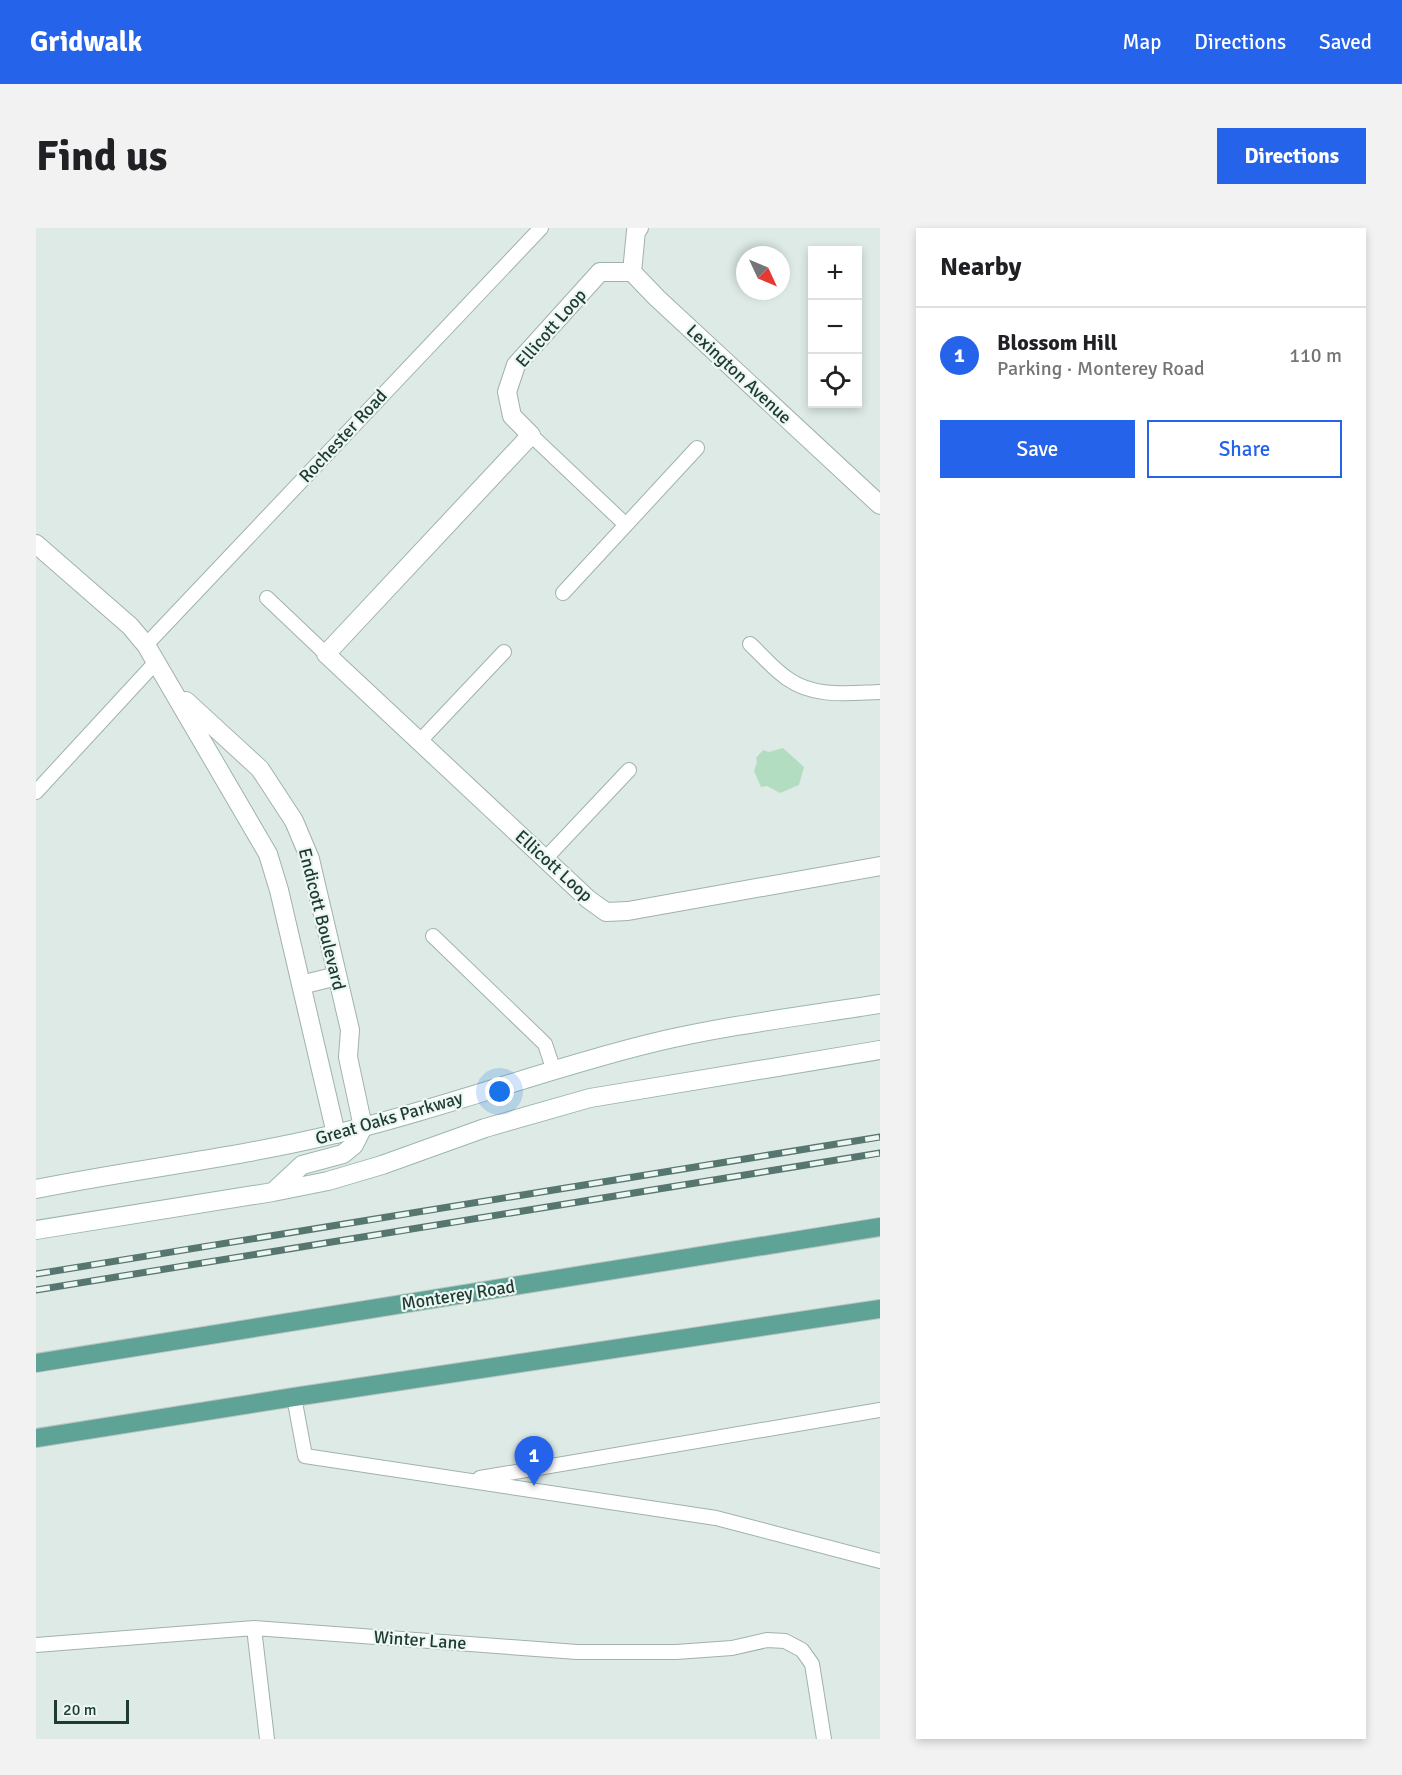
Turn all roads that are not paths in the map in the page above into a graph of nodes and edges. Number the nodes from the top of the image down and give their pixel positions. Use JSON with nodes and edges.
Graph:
{"nodes":[{"id":1,"x":541,"y":228,"type":"edge"},
{"id":2,"x":639,"y":228,"type":"edge"},
{"id":3,"x":632,"y":272,"type":"junction"},
{"id":4,"x":531,"y":435,"type":"junction"},
{"id":5,"x":697,"y":448,"type":"dead end"},
{"id":6,"x":880,"y":505,"type":"edge"},
{"id":7,"x":626,"y":525,"type":"junction"},
{"id":8,"x":36,"y":544,"type":"edge"},
{"id":9,"x":563,"y":593,"type":"dead end"},
{"id":10,"x":267,"y":598,"type":"dead end"},
{"id":11,"x":750,"y":644,"type":"dead end"},
{"id":12,"x":146,"y":645,"type":"junction"},
{"id":13,"x":504,"y":652,"type":"dead end"},
{"id":14,"x":326,"y":654,"type":"junction"},
{"id":15,"x":156,"y":662,"type":"junction"},
{"id":16,"x":171,"y":688,"type":"junction"},
{"id":17,"x":880,"y":692,"type":"edge"},
{"id":18,"x":419,"y":742,"type":"junction"},
{"id":19,"x":629,"y":770,"type":"dead end"},
{"id":20,"x":36,"y":792,"type":"edge"},
{"id":21,"x":545,"y":859,"type":"junction"},
{"id":22,"x":880,"y":866,"type":"edge"},
{"id":23,"x":433,"y":936,"type":"dead end"},
{"id":24,"x":338,"y":976,"type":"junction"},
{"id":25,"x":302,"y":985,"type":"junction"},
{"id":26,"x":880,"y":1004,"type":"edge"},
{"id":27,"x":880,"y":1050,"type":"edge"},
{"id":28,"x":554,"y":1071,"type":"junction"},
{"id":29,"x":363,"y":1127,"type":"junction"},
{"id":30,"x":336,"y":1134,"type":"junction"},
{"id":31,"x":36,"y":1189,"type":"edge"},
{"id":32,"x":273,"y":1192,"type":"junction"},
{"id":33,"x":880,"y":1227,"type":"edge"},
{"id":34,"x":36,"y":1230,"type":"edge"},
{"id":35,"x":880,"y":1309,"type":"edge"},
{"id":36,"x":36,"y":1363,"type":"edge"},
{"id":37,"x":294,"y":1397,"type":"junction"},
{"id":38,"x":880,"y":1410,"type":"edge"},
{"id":39,"x":36,"y":1438,"type":"edge"},
{"id":40,"x":468,"y":1480,"type":"junction"},
{"id":41,"x":880,"y":1561,"type":"edge"},
{"id":42,"x":254,"y":1628,"type":"junction"},
{"id":43,"x":36,"y":1645,"type":"edge"},
{"id":44,"x":267,"y":1739,"type":"edge"},
{"id":45,"x":824,"y":1739,"type":"edge"}],
"edges":[{"from":1,"to":12,"type":"lane","name":"Rochester Road"},
{"from":2,"to":3,"type":"street"},
{"from":3,"to":4,"type":"street","name":"Ellicott Loop"},
{"from":3,"to":6,"type":"street","name":"Lexington Avenue"},
{"from":4,"to":7,"type":"lane"},
{"from":4,"to":14,"type":"street"},
{"from":5,"to":7,"type":"lane"},
{"from":7,"to":9,"type":"lane"},
{"from":8,"to":12,"type":"street","name":"Endicott Boulevard"},
{"from":10,"to":14,"type":"lane","name":"Ellicott Loop"},
{"from":11,"to":17,"type":"lane"},
{"from":12,"to":15,"type":"street","name":"Endicott Boulevard"},
{"from":13,"to":18,"type":"lane"},
{"from":14,"to":18,"type":"street","name":"Ellicott Loop"},
{"from":15,"to":16,"type":"street","name":"Endicott Boulevard"},
{"from":15,"to":20,"type":"lane"},
{"from":16,"to":24,"type":"street","name":"Endicott Boulevard"},
{"from":16,"to":25,"type":"street","name":"Endicott Boulevard"},
{"from":18,"to":21,"type":"street","name":"Ellicott Loop"},
{"from":19,"to":21,"type":"lane"},
{"from":21,"to":22,"type":"street","name":"Ellicott Loop"},
{"from":23,"to":28,"type":"lane"},
{"from":24,"to":25,"type":"street"},
{"from":24,"to":29,"type":"street","name":"Endicott Boulevard"},
{"from":25,"to":30,"type":"street","name":"Endicott Boulevard"},
{"from":26,"to":28,"type":"street","name":"Great Oaks Parkway"},
{"from":27,"to":32,"type":"street","name":"Great Oaks Parkway"},
{"from":28,"to":29,"type":"street","name":"Great Oaks Parkway"},
{"from":29,"to":30,"type":"street","name":"Great Oaks Parkway"},
{"from":29,"to":32,"type":"street"},
{"from":30,"to":31,"type":"street","name":"Great Oaks Parkway"},
{"from":32,"to":34,"type":"street","name":"Great Oaks Parkway"},
{"from":33,"to":36,"type":"main road","name":"Monterey Road"},
{"from":35,"to":37,"type":"main road"},
{"from":37,"to":39,"type":"main road"},
{"from":37,"to":40,"type":"lane"},
{"from":38,"to":40,"type":"lane"},
{"from":40,"to":41,"type":"lane"},
{"from":42,"to":43,"type":"lane","name":"Winter Lane"},
{"from":42,"to":44,"type":"lane"},
{"from":42,"to":45,"type":"lane","name":"Winter Lane"}]}
